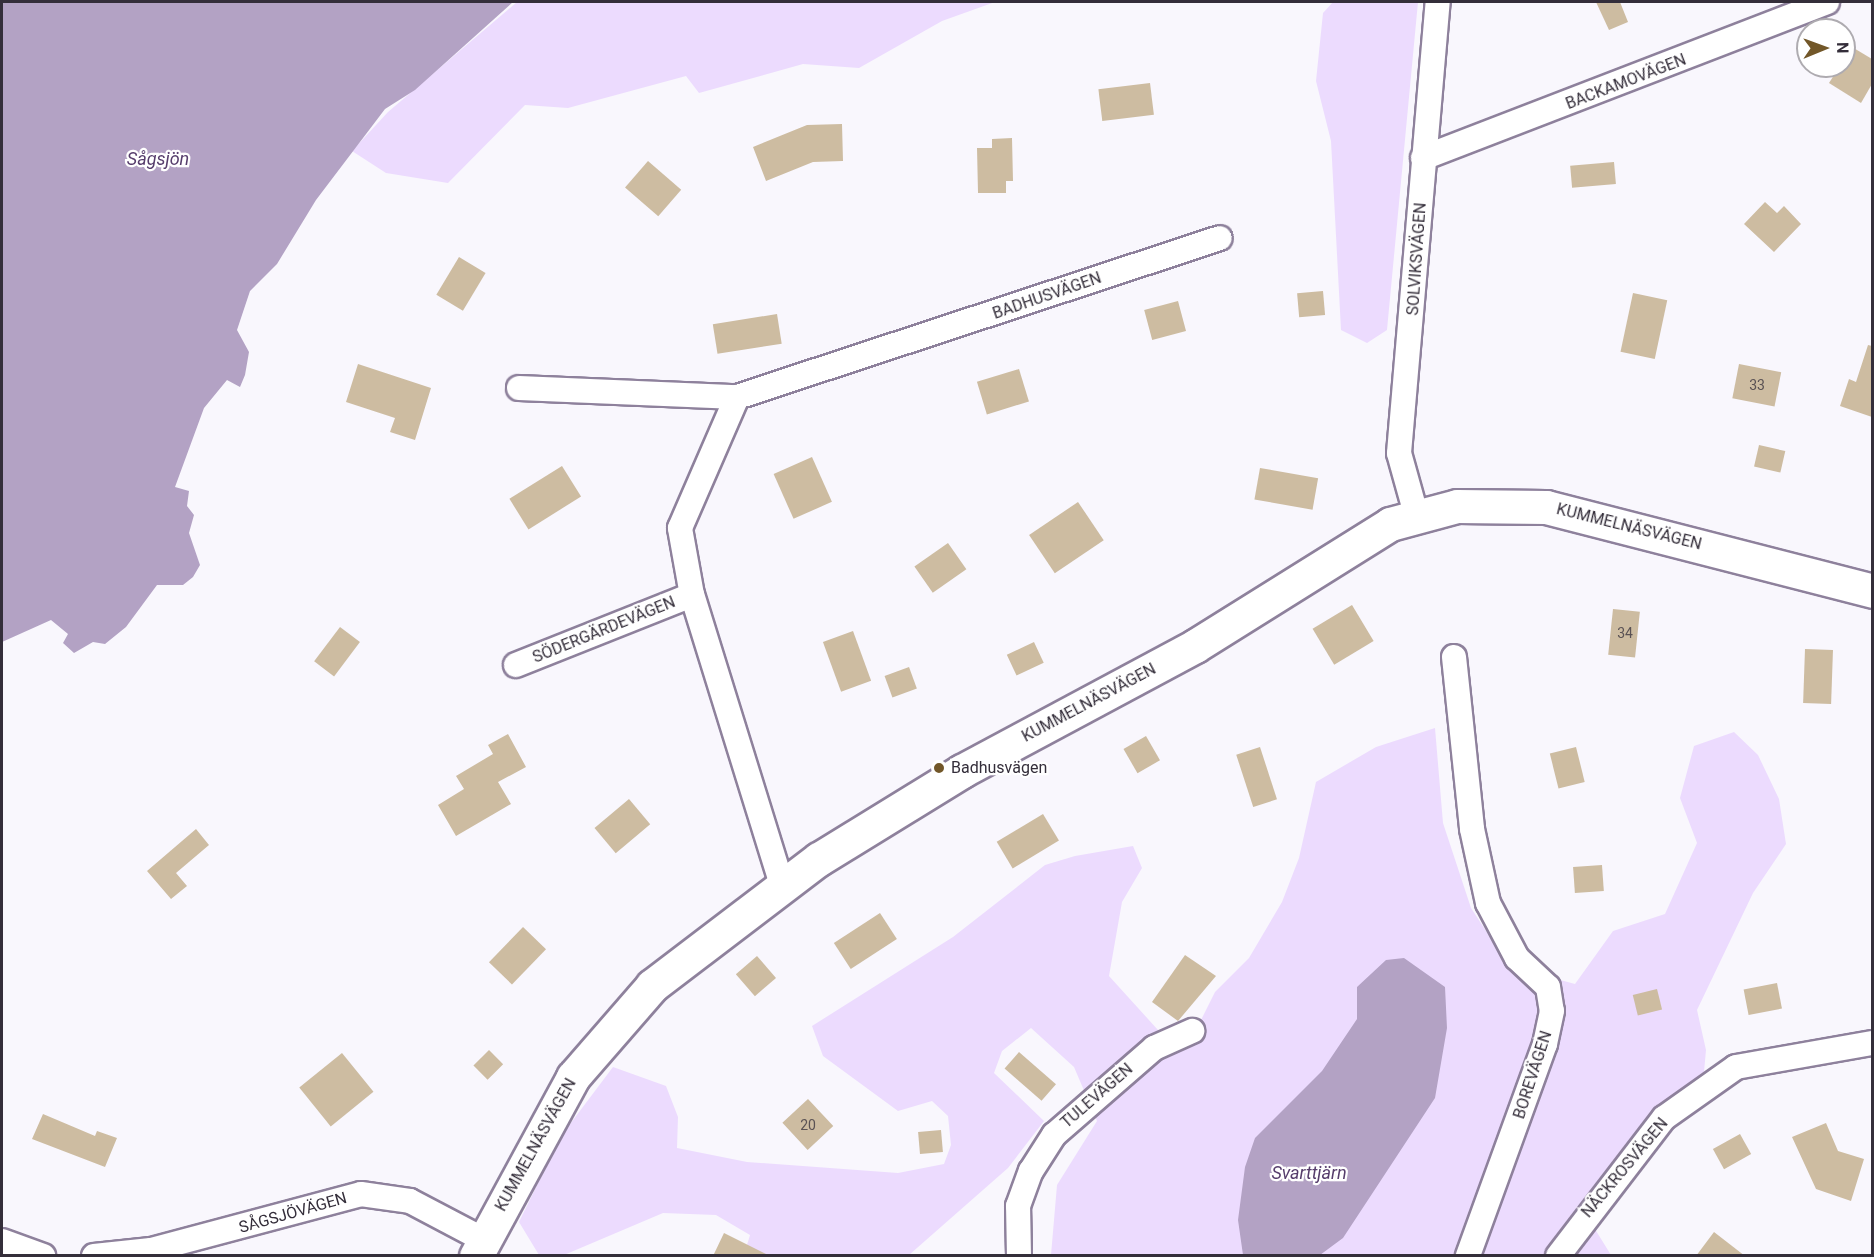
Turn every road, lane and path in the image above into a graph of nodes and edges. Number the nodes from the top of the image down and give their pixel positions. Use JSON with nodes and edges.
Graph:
{"nodes":[{"id":1,"x":1438,"y":2,"type":"edge"},
{"id":2,"x":1827,"y":2,"type":"edge"},
{"id":3,"x":1423,"y":159,"type":"junction"},
{"id":4,"x":1220,"y":238,"type":"dead end"},
{"id":5,"x":519,"y":388,"type":"dead end"},
{"id":6,"x":737,"y":397,"type":"junction"},
{"id":7,"x":1416,"y":514,"type":"junction"},
{"id":8,"x":1872,"y":591,"type":"edge"},
{"id":9,"x":692,"y":595,"type":"junction"},
{"id":10,"x":1455,"y":657,"type":"dead end"},
{"id":11,"x":516,"y":665,"type":"dead end"},
{"id":12,"x":782,"y":885,"type":"junction"},
{"id":13,"x":1192,"y":1031,"type":"dead end"},
{"id":14,"x":1872,"y":1043,"type":"edge"},
{"id":15,"x":2,"y":1242,"type":"edge"},
{"id":16,"x":480,"y":1248,"type":"edge"},
{"id":17,"x":43,"y":1256,"type":"edge"},
{"id":18,"x":94,"y":1256,"type":"edge"},
{"id":19,"x":1019,"y":1256,"type":"edge"},
{"id":20,"x":1468,"y":1256,"type":"edge"},
{"id":21,"x":1558,"y":1256,"type":"edge"}],
"edges":[{"from":1,"to":3,"type":"street","name":"SOLVIKSVÄGEN"},
{"from":2,"to":3,"type":"street","name":"BACKAMOVÄGEN"},
{"from":3,"to":7,"type":"street","name":"SOLVIKSVÄGEN"},
{"from":4,"to":6,"type":"street","name":"BADHUSVÄGEN"},
{"from":5,"to":6,"type":"street","name":"BADHUSVÄGEN"},
{"from":6,"to":9,"type":"street"},
{"from":7,"to":8,"type":"street","name":"KUMMELNÄSVÄGEN"},
{"from":7,"to":12,"type":"street","name":"KUMMELNÄSVÄGEN"},
{"from":9,"to":11,"type":"street","name":"SÖDERGÄRDEVÄGEN"},
{"from":9,"to":12,"type":"street"},
{"from":10,"to":20,"type":"street","name":"BOREVÄGEN"},
{"from":12,"to":16,"type":"street","name":"KUMMELNÄSVÄGEN"},
{"from":13,"to":19,"type":"street","name":"TULEVÄGEN"},
{"from":14,"to":21,"type":"street","name":"NÄCKROSVÄGEN"},
{"from":15,"to":17,"type":"street"},
{"from":16,"to":18,"type":"street","name":"SÅGSJÖVÄGEN"}]}
